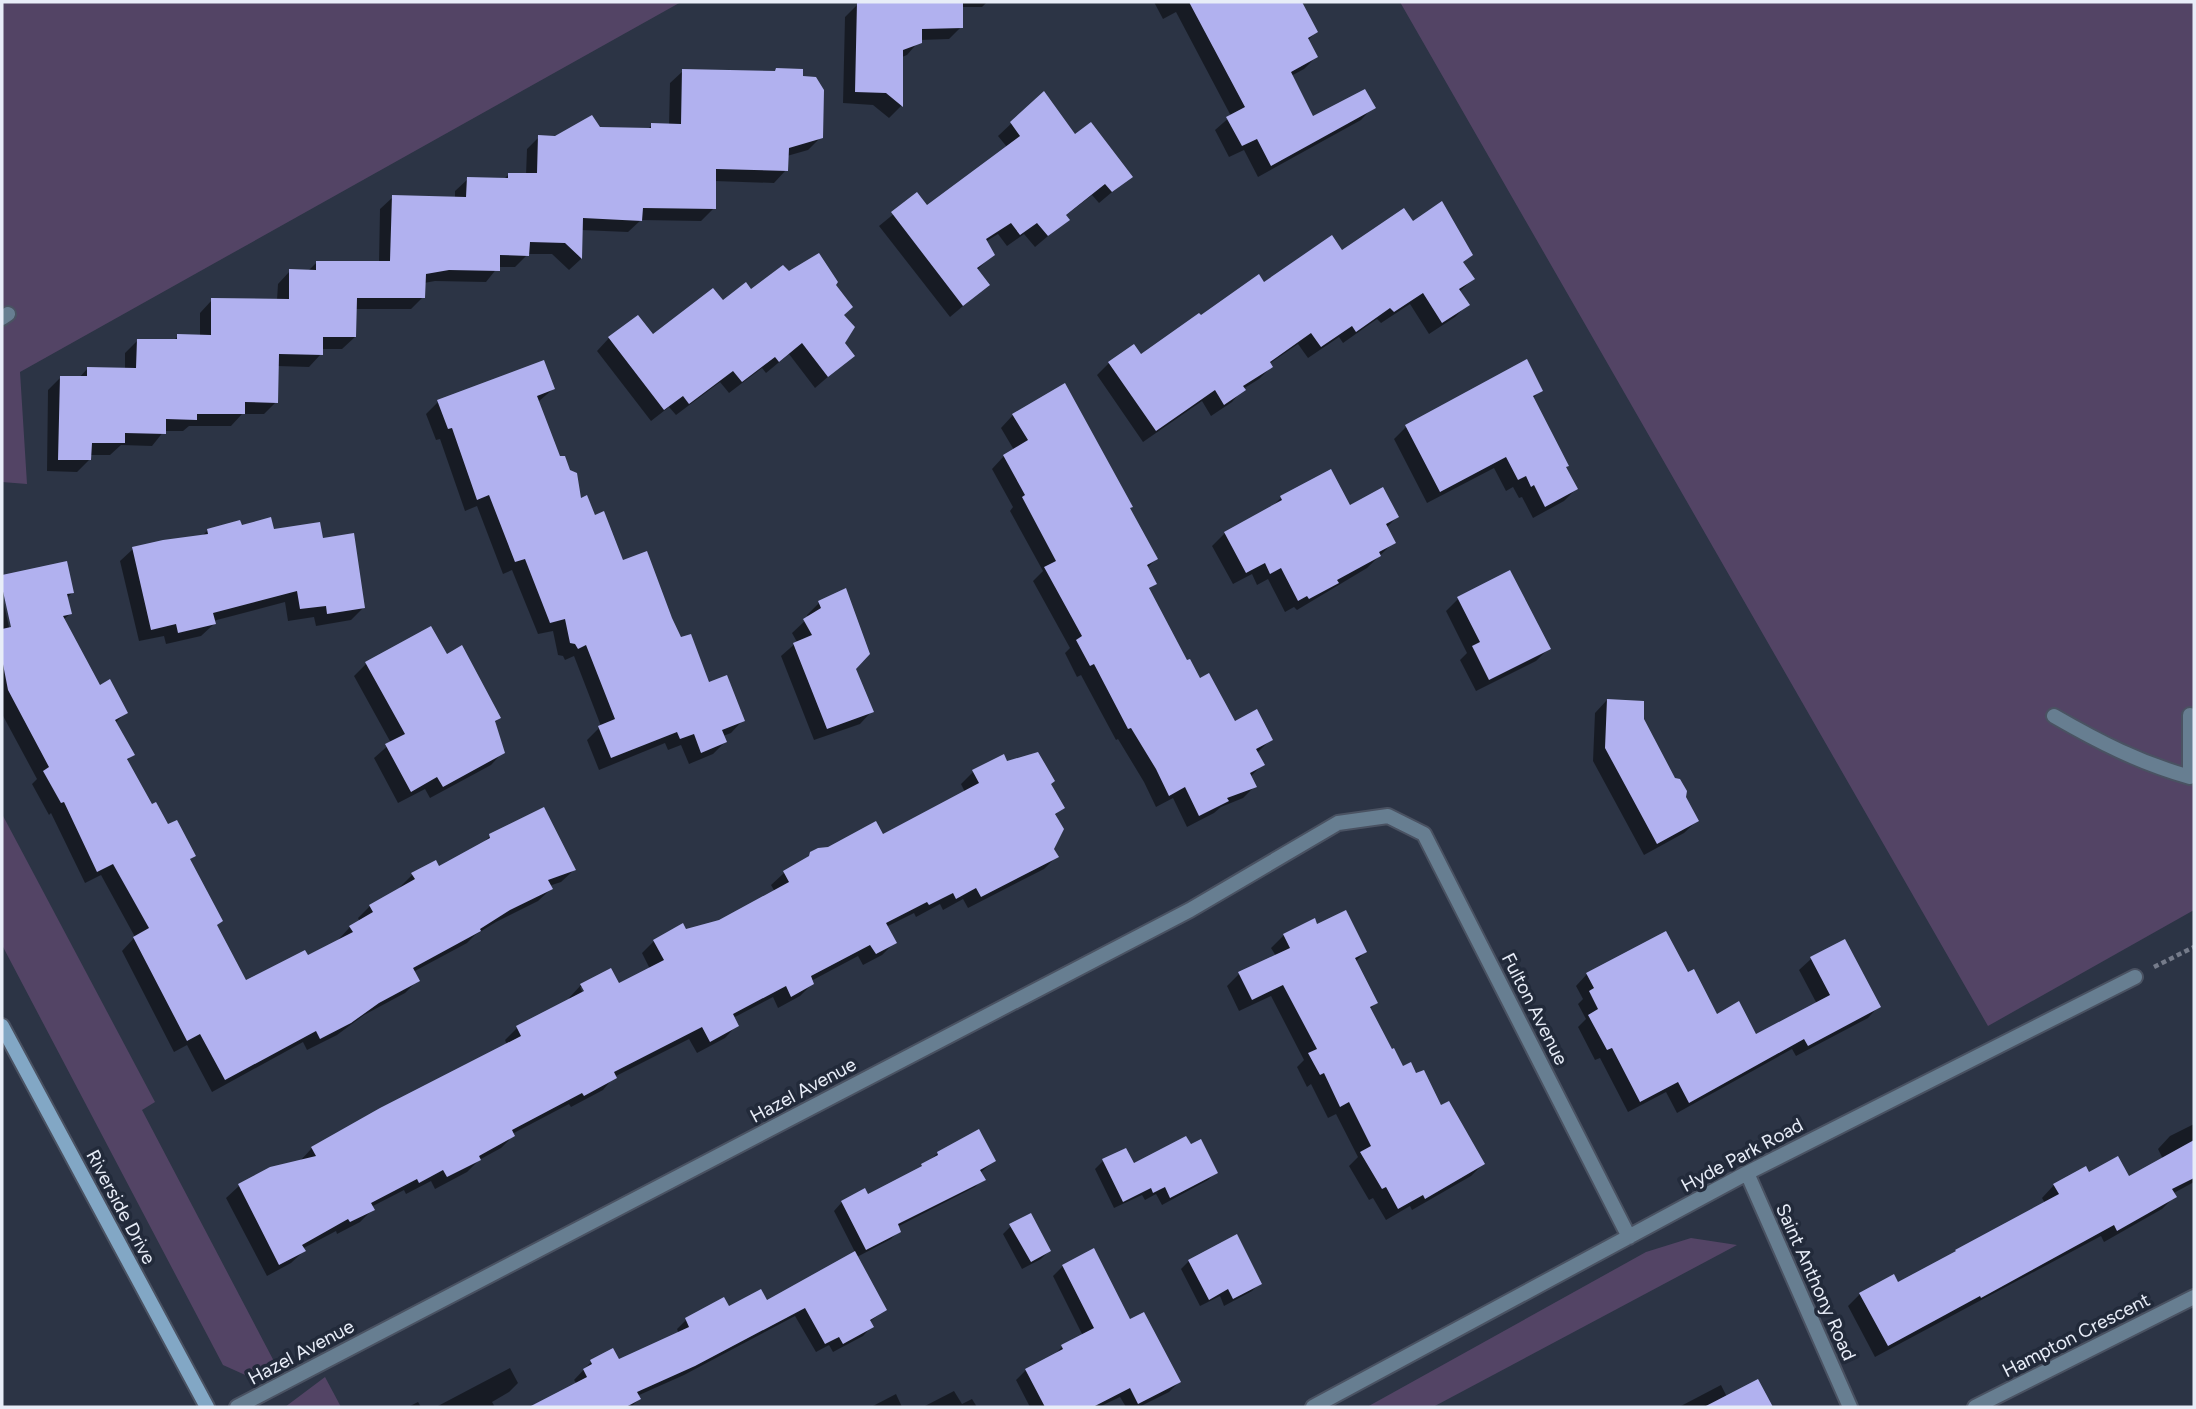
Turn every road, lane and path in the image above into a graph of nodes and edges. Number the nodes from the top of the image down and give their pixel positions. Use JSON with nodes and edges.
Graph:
{"nodes":[{"id":1,"x":2190,"y":715,"type":"dead end"},
{"id":2,"x":2054,"y":716,"type":"dead end"},
{"id":3,"x":1388,"y":816,"type":"joint"},
{"id":4,"x":2194,"y":947,"type":"edge"},
{"id":5,"x":2135,"y":976,"type":"joint"},
{"id":6,"x":2,"y":1026,"type":"edge"},
{"id":7,"x":1747,"y":1172,"type":"junction"},
{"id":8,"x":1629,"y":1237,"type":"junction"},
{"id":9,"x":2194,"y":1297,"type":"edge"},
{"id":10,"x":207,"y":1407,"type":"edge"},
{"id":11,"x":237,"y":1407,"type":"edge"},
{"id":12,"x":1313,"y":1407,"type":"edge"},
{"id":13,"x":1850,"y":1407,"type":"edge"},
{"id":14,"x":1975,"y":1407,"type":"edge"}],
"edges":[{"from":1,"to":2,"type":"street"},
{"from":3,"to":8,"type":"street","name":"Fulton Avenue"},
{"from":3,"to":11,"type":"street","name":"Hazel Avenue"},
{"from":4,"to":5,"type":"path"},
{"from":5,"to":7,"type":"street","name":"Hyde Park Road"},
{"from":6,"to":10,"type":"main road","name":"Riverside Drive"},
{"from":7,"to":8,"type":"street","name":"Hyde Park Road"},
{"from":7,"to":13,"type":"street","name":"Saint Anthony Road"},
{"from":8,"to":12,"type":"street","name":"Hyde Park Road"},
{"from":9,"to":14,"type":"street","name":"Hampton Crescent"}]}
